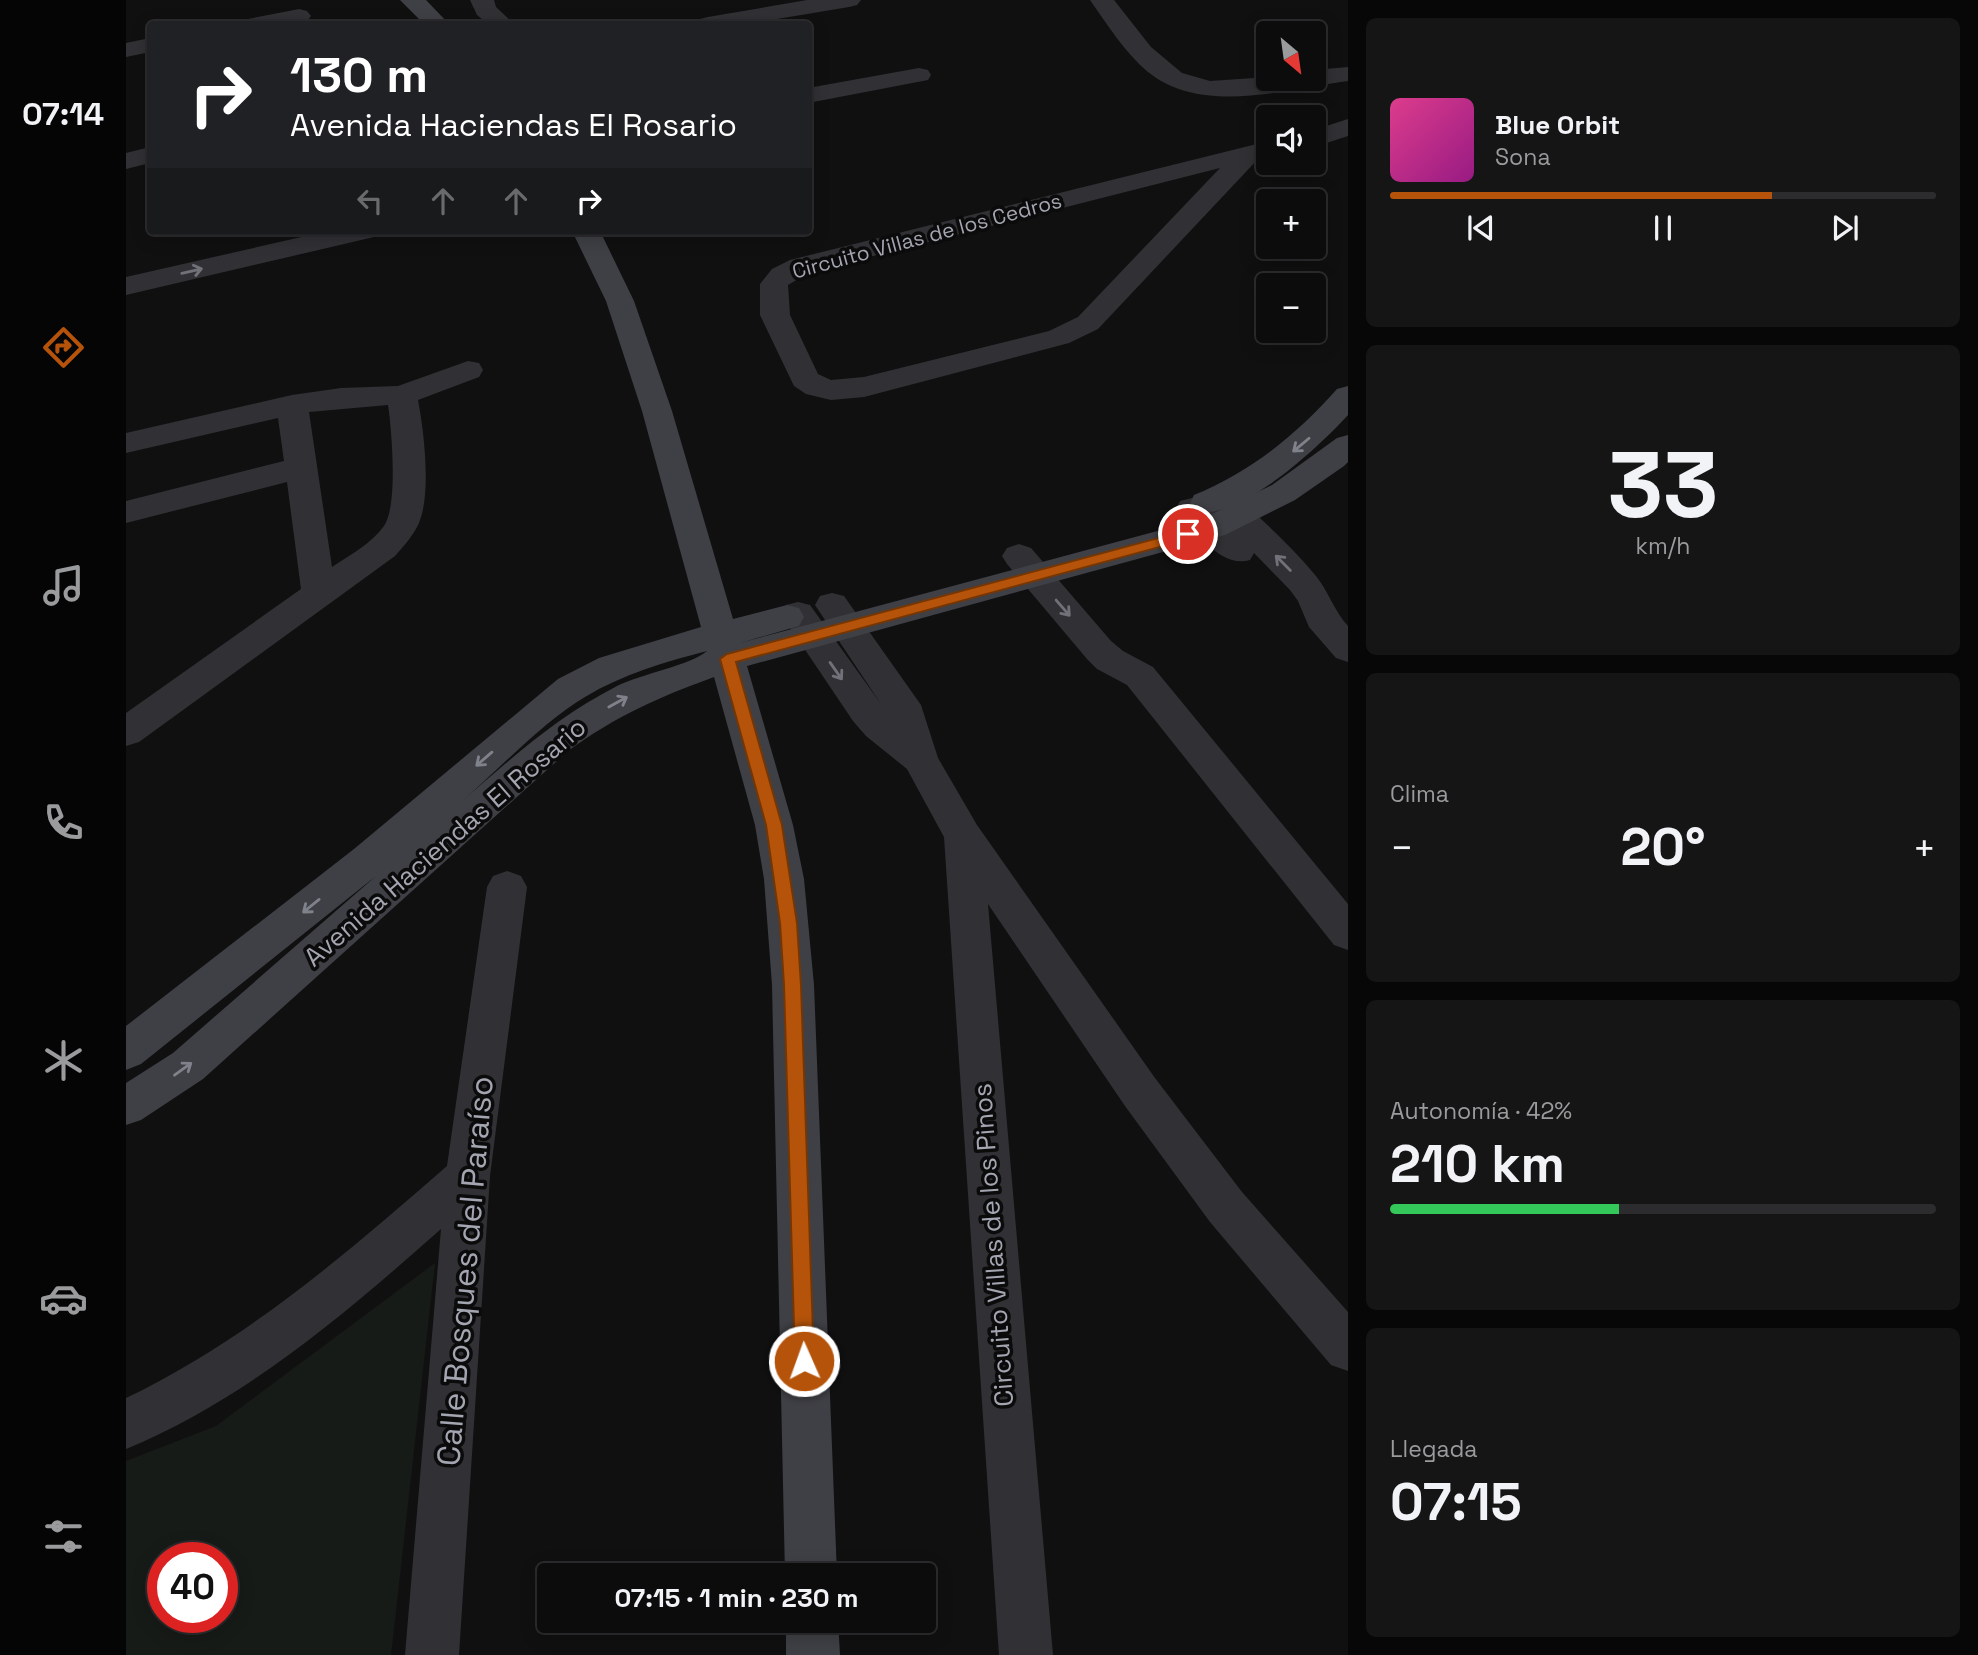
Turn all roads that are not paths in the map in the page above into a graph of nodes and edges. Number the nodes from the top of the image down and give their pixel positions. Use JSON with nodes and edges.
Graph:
{"nodes":[{"id":1,"x":482,"y":0,"type":"edge"},
{"id":2,"x":849,"y":0,"type":"edge"},
{"id":3,"x":1102,"y":0,"type":"edge"},
{"id":4,"x":419,"y":2,"type":"edge"},
{"id":5,"x":297,"y":14,"type":"edge"},
{"id":6,"x":268,"y":21,"type":"edge"},
{"id":7,"x":434,"y":21,"type":"edge"},
{"id":8,"x":498,"y":21,"type":"edge"},
{"id":9,"x":726,"y":21,"type":"edge"},
{"id":10,"x":147,"y":46,"type":"edge"},
{"id":11,"x":126,"y":50,"type":"edge"},
{"id":12,"x":1348,"y":74,"type":"edge"},
{"id":13,"x":919,"y":75,"type":"dead end"},
{"id":14,"x":1326,"y":77,"type":"edge"},
{"id":15,"x":1256,"y":85,"type":"edge"},
{"id":16,"x":812,"y":95,"type":"edge"},
{"id":17,"x":1259,"y":151,"type":"edge"},
{"id":18,"x":147,"y":156,"type":"edge"},
{"id":19,"x":126,"y":161,"type":"edge"},
{"id":20,"x":347,"y":235,"type":"edge"},
{"id":21,"x":588,"y":235,"type":"edge"},
{"id":22,"x":126,"y":286,"type":"edge"},
{"id":23,"x":468,"y":370,"type":"dead end"},
{"id":24,"x":402,"y":396,"type":"junction"},
{"id":25,"x":1348,"y":396,"type":"edge"},
{"id":26,"x":292,"y":405,"type":"junction"},
{"id":27,"x":126,"y":443,"type":"edge"},
{"id":28,"x":1348,"y":445,"type":"edge"},
{"id":29,"x":299,"y":468,"type":"junction"},
{"id":30,"x":126,"y":512,"type":"edge"},
{"id":31,"x":1216,"y":513,"type":"junction"},
{"id":32,"x":1041,"y":563,"type":"junction"},
{"id":33,"x":320,"y":593,"type":"junction"},
{"id":34,"x":822,"y":621,"type":"junction"},
{"id":35,"x":723,"y":646,"type":"junction"},
{"id":36,"x":1348,"y":649,"type":"edge"},
{"id":37,"x":126,"y":732,"type":"edge"},
{"id":38,"x":534,"y":738,"type":"junction"},
{"id":39,"x":963,"y":836,"type":"junction"},
{"id":40,"x":507,"y":887,"type":"dead end"},
{"id":41,"x":1341,"y":916,"type":"edge"},
{"id":42,"x":126,"y":1051,"type":"edge"},
{"id":43,"x":126,"y":1106,"type":"edge"},
{"id":44,"x":468,"y":1176,"type":"junction"},
{"id":45,"x":1348,"y":1348,"type":"edge"},
{"id":46,"x":126,"y":1424,"type":"edge"},
{"id":47,"x":811,"y":1563,"type":"edge"},
{"id":48,"x":812,"y":1633,"type":"edge"},
{"id":49,"x":432,"y":1655,"type":"edge"},
{"id":50,"x":813,"y":1655,"type":"edge"},
{"id":51,"x":1026,"y":1655,"type":"edge"}],
"edges":[{"from":1,"to":8,"type":"street"},
{"from":2,"to":9,"type":"street"},
{"from":3,"to":15,"type":"street"},
{"from":4,"to":7,"type":"street"},
{"from":5,"to":6,"type":"street"},
{"from":10,"to":11,"type":"street"},
{"from":12,"to":14,"type":"street"},
{"from":13,"to":16,"type":"street"},
{"from":17,"to":17,"type":"street","name":"Circuito Villas de los Cedros"},
{"from":18,"to":19,"type":"street"},
{"from":22,"to":20,"type":"street","one_way":true},
{"from":21,"to":35,"type":"street"},
{"from":23,"to":24,"type":"street"},
{"from":24,"to":26,"type":"street"},
{"from":24,"to":33,"type":"street"},
{"from":25,"to":31,"type":"street","name":"Avenida Haciendas El Rosario","one_way":true},
{"from":26,"to":27,"type":"street"},
{"from":26,"to":29,"type":"street"},
{"from":28,"to":31,"type":"street","name":"Avenida Haciendas El Rosario"},
{"from":29,"to":30,"type":"street"},
{"from":29,"to":33,"type":"street"},
{"from":31,"to":32,"type":"street","name":"Avenida Haciendas El Rosario"},
{"from":31,"to":36,"type":"street"},
{"from":32,"to":34,"type":"street","name":"Avenida Haciendas El Rosario"},
{"from":32,"to":41,"type":"street"},
{"from":33,"to":37,"type":"street"},
{"from":34,"to":35,"type":"street","name":"Avenida Haciendas El Rosario"},
{"from":34,"to":39,"type":"street","name":"Circuito Villas de los Pinos"},
{"from":35,"to":38,"type":"street","name":"Avenida Haciendas El Rosario"},
{"from":35,"to":47,"type":"street"},
{"from":38,"to":42,"type":"street","name":"Avenida Haciendas El Rosario","one_way":true},
{"from":43,"to":38,"type":"street","name":"Avenida Haciendas El Rosario","one_way":true},
{"from":39,"to":45,"type":"street","name":"Circuito Villas de los Pinos"},
{"from":39,"to":51,"type":"street","name":"Circuito Villas de los Pinos"},
{"from":40,"to":44,"type":"street","name":"Calle Bosques del Paraíso"},
{"from":44,"to":46,"type":"street"},
{"from":44,"to":49,"type":"street","name":"Calle Bosques del Paraíso"},
{"from":48,"to":50,"type":"street"}]}
